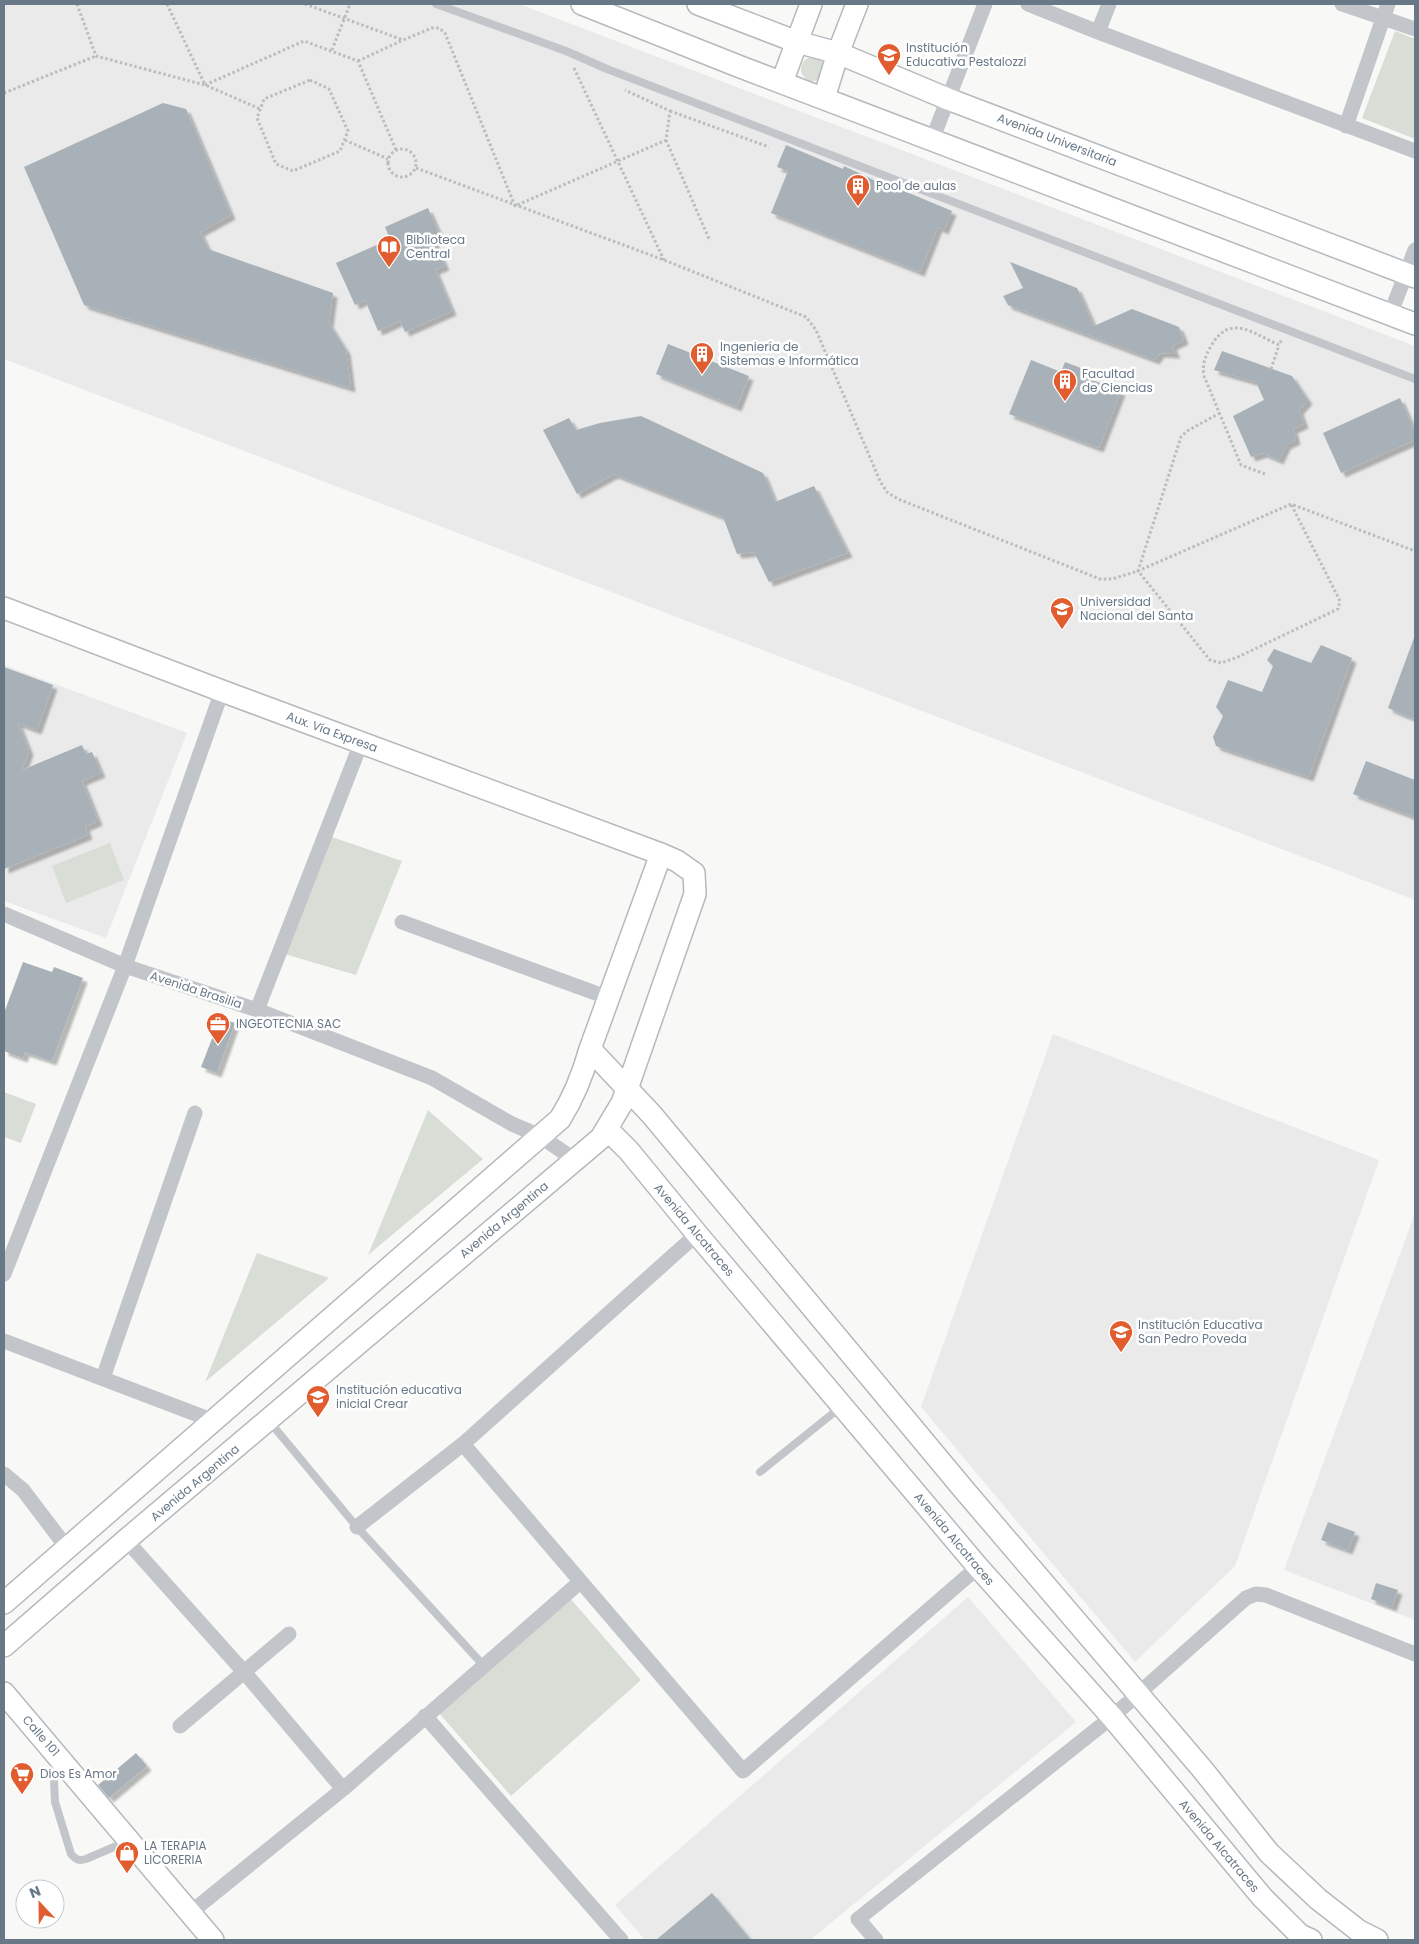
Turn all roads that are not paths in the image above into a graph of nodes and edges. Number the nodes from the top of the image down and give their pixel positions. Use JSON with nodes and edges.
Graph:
{"nodes":[{"id":1,"x":436,"y":4,"type":"edge"},
{"id":2,"x":582,"y":4,"type":"edge"},
{"id":3,"x":698,"y":4,"type":"edge"},
{"id":4,"x":811,"y":4,"type":"edge"},
{"id":5,"x":857,"y":4,"type":"edge"},
{"id":6,"x":986,"y":4,"type":"edge"},
{"id":7,"x":1028,"y":4,"type":"edge"},
{"id":8,"x":1109,"y":4,"type":"edge"},
{"id":9,"x":1342,"y":4,"type":"edge"},
{"id":10,"x":1388,"y":4,"type":"edge"},
{"id":11,"x":1382,"y":18,"type":"junction"},
{"id":12,"x":1415,"y":29,"type":"edge"},
{"id":13,"x":1098,"y":32,"type":"junction"},
{"id":14,"x":797,"y":42,"type":"junction"},
{"id":15,"x":838,"y":53,"type":"junction"},
{"id":16,"x":782,"y":82,"type":"junction"},
{"id":17,"x":824,"y":98,"type":"junction"},
{"id":18,"x":948,"y":99,"type":"junction"},
{"id":19,"x":1346,"y":126,"type":"junction"},
{"id":20,"x":932,"y":140,"type":"junction"},
{"id":21,"x":1415,"y":151,"type":"edge"},
{"id":22,"x":1415,"y":250,"type":"edge"},
{"id":23,"x":1410,"y":275,"type":"edge"},
{"id":24,"x":1390,"y":314,"type":"junction"},
{"id":25,"x":1415,"y":324,"type":"edge"},
{"id":26,"x":1415,"y":380,"type":"edge"},
{"id":27,"x":4,"y":608,"type":"edge"},
{"id":28,"x":222,"y":691,"type":"junction"},
{"id":29,"x":361,"y":742,"type":"junction"},
{"id":30,"x":661,"y":854,"type":"junction"},
{"id":31,"x":4,"y":914,"type":"edge"},
{"id":32,"x":402,"y":922,"type":"dead end"},
{"id":33,"x":125,"y":966,"type":"junction"},
{"id":34,"x":609,"y":998,"type":"junction"},
{"id":35,"x":258,"y":1010,"type":"junction"},
{"id":36,"x":590,"y":1049,"type":"junction"},
{"id":37,"x":627,"y":1089,"type":"junction"},
{"id":38,"x":195,"y":1113,"type":"dead end"},
{"id":39,"x":607,"y":1129,"type":"junction"},
{"id":40,"x":540,"y":1136,"type":"junction"},
{"id":41,"x":575,"y":1160,"type":"junction"},
{"id":42,"x":696,"y":1234,"type":"junction"},
{"id":43,"x":4,"y":1274,"type":"edge"},
{"id":44,"x":4,"y":1340,"type":"edge"},
{"id":45,"x":103,"y":1378,"type":"junction"},
{"id":46,"x":842,"y":1406,"type":"junction"},
{"id":47,"x":269,"y":1420,"type":"junction"},
{"id":48,"x":214,"y":1421,"type":"junction"},
{"id":49,"x":463,"y":1444,"type":"junction"},
{"id":50,"x":760,"y":1472,"type":"dead end"},
{"id":51,"x":4,"y":1474,"type":"edge"},
{"id":52,"x":357,"y":1527,"type":"junction"},
{"id":53,"x":126,"y":1540,"type":"junction"},
{"id":54,"x":67,"y":1548,"type":"junction"},
{"id":55,"x":46,"y":1566,"type":"junction"},
{"id":56,"x":978,"y":1567,"type":"junction"},
{"id":57,"x":580,"y":1582,"type":"junction"},
{"id":58,"x":69,"y":1589,"type":"junction"},
{"id":59,"x":4,"y":1603,"type":"edge"},
{"id":60,"x":289,"y":1634,"type":"dead end"},
{"id":61,"x":4,"y":1646,"type":"edge"},
{"id":62,"x":1415,"y":1654,"type":"edge"},
{"id":63,"x":484,"y":1666,"type":"junction"},
{"id":64,"x":245,"y":1673,"type":"junction"},
{"id":65,"x":4,"y":1693,"type":"edge"},
{"id":66,"x":1137,"y":1694,"type":"junction"},
{"id":67,"x":425,"y":1716,"type":"junction"},
{"id":68,"x":1112,"y":1717,"type":"junction"},
{"id":69,"x":180,"y":1726,"type":"dead end"},
{"id":70,"x":60,"y":1758,"type":"junction"},
{"id":71,"x":343,"y":1789,"type":"junction"},
{"id":72,"x":129,"y":1840,"type":"junction"},
{"id":73,"x":190,"y":1913,"type":"junction"},
{"id":74,"x":1305,"y":1938,"type":"edge"},
{"id":75,"x":213,"y":1940,"type":"edge"},
{"id":76,"x":621,"y":1940,"type":"edge"},
{"id":77,"x":876,"y":1940,"type":"edge"},
{"id":78,"x":1377,"y":1940,"type":"edge"}],
"edges":[{"from":1,"to":26,"type":"lane"},
{"from":2,"to":16,"type":"main road"},
{"from":3,"to":14,"type":"main road","name":"Avenida Universitaria"},
{"from":4,"to":14,"type":"main road"},
{"from":5,"to":15,"type":"main road"},
{"from":6,"to":18,"type":"street"},
{"from":7,"to":13,"type":"street"},
{"from":8,"to":13,"type":"street"},
{"from":9,"to":11,"type":"street"},
{"from":10,"to":11,"type":"street"},
{"from":11,"to":12,"type":"street"},
{"from":11,"to":19,"type":"street"},
{"from":13,"to":19,"type":"street"},
{"from":14,"to":15,"type":"main road","name":"Avenida Universitaria"},
{"from":14,"to":16,"type":"main road"},
{"from":15,"to":17,"type":"main road"},
{"from":15,"to":18,"type":"main road","name":"Avenida Universitaria"},
{"from":16,"to":17,"type":"main road"},
{"from":17,"to":20,"type":"main road"},
{"from":18,"to":20,"type":"street"},
{"from":18,"to":23,"type":"main road","name":"Avenida Universitaria"},
{"from":19,"to":21,"type":"street"},
{"from":20,"to":24,"type":"main road"},
{"from":22,"to":23,"type":"street"},
{"from":23,"to":24,"type":"street"},
{"from":24,"to":25,"type":"main road"},
{"from":27,"to":28,"type":"main road","name":"Aux. Vía Expresa"},
{"from":28,"to":29,"type":"main road","name":"Aux. Vía Expresa"},
{"from":28,"to":33,"type":"street"},
{"from":29,"to":30,"type":"main road","name":"Aux. Vía Expresa"},
{"from":29,"to":35,"type":"street"},
{"from":30,"to":34,"type":"main road"},
{"from":30,"to":37,"type":"main road","name":"Avenida Argentina"},
{"from":31,"to":33,"type":"street","name":"Avenida Brasilia"},
{"from":32,"to":34,"type":"street"},
{"from":33,"to":35,"type":"street","name":"Avenida Brasilia"},
{"from":33,"to":43,"type":"street"},
{"from":34,"to":36,"type":"main road"},
{"from":35,"to":40,"type":"street","name":"Avenida Brasilia"},
{"from":36,"to":37,"type":"main road"},
{"from":36,"to":40,"type":"main road"},
{"from":37,"to":39,"type":"main road","name":"Avenida Argentina"},
{"from":37,"to":66,"type":"main road"},
{"from":38,"to":45,"type":"street"},
{"from":39,"to":41,"type":"main road","name":"Avenida Argentina"},
{"from":39,"to":42,"type":"main road","name":"Avenida Alcatraces"},
{"from":40,"to":41,"type":"street","name":"Avenida Brasilia"},
{"from":40,"to":48,"type":"main road"},
{"from":41,"to":47,"type":"main road","name":"Avenida Argentina"},
{"from":42,"to":46,"type":"main road","name":"Avenida Alcatraces"},
{"from":42,"to":49,"type":"street"},
{"from":44,"to":45,"type":"street"},
{"from":45,"to":48,"type":"street"},
{"from":46,"to":50,"type":"lane"},
{"from":46,"to":56,"type":"main road","name":"Avenida Alcatraces"},
{"from":47,"to":52,"type":"lane"},
{"from":47,"to":53,"type":"main road","name":"Avenida Argentina"},
{"from":48,"to":54,"type":"main road"},
{"from":49,"to":52,"type":"street"},
{"from":49,"to":57,"type":"street"},
{"from":51,"to":54,"type":"street"},
{"from":52,"to":63,"type":"lane"},
{"from":53,"to":58,"type":"main road","name":"Avenida Argentina"},
{"from":53,"to":64,"type":"street"},
{"from":54,"to":55,"type":"main road"},
{"from":55,"to":58,"type":"main road"},
{"from":55,"to":59,"type":"main road"},
{"from":56,"to":57,"type":"street"},
{"from":56,"to":68,"type":"main road","name":"Avenida Alcatraces"},
{"from":57,"to":63,"type":"street"},
{"from":58,"to":61,"type":"main road","name":"Avenida Argentina"},
{"from":60,"to":64,"type":"street"},
{"from":62,"to":66,"type":"street"},
{"from":63,"to":67,"type":"street"},
{"from":64,"to":69,"type":"street"},
{"from":64,"to":71,"type":"street"},
{"from":65,"to":70,"type":"main road","name":"Calle 101"},
{"from":66,"to":68,"type":"street"},
{"from":66,"to":78,"type":"main road"},
{"from":67,"to":71,"type":"street"},
{"from":67,"to":76,"type":"street"},
{"from":68,"to":74,"type":"main road","name":"Avenida Alcatraces"},
{"from":68,"to":77,"type":"street"},
{"from":70,"to":72,"type":"main road","name":"Calle 101"},
{"from":70,"to":72,"type":"lane"},
{"from":71,"to":73,"type":"street"},
{"from":72,"to":73,"type":"main road","name":"Calle 101"},
{"from":73,"to":75,"type":"main road","name":"Calle 101"}]}
